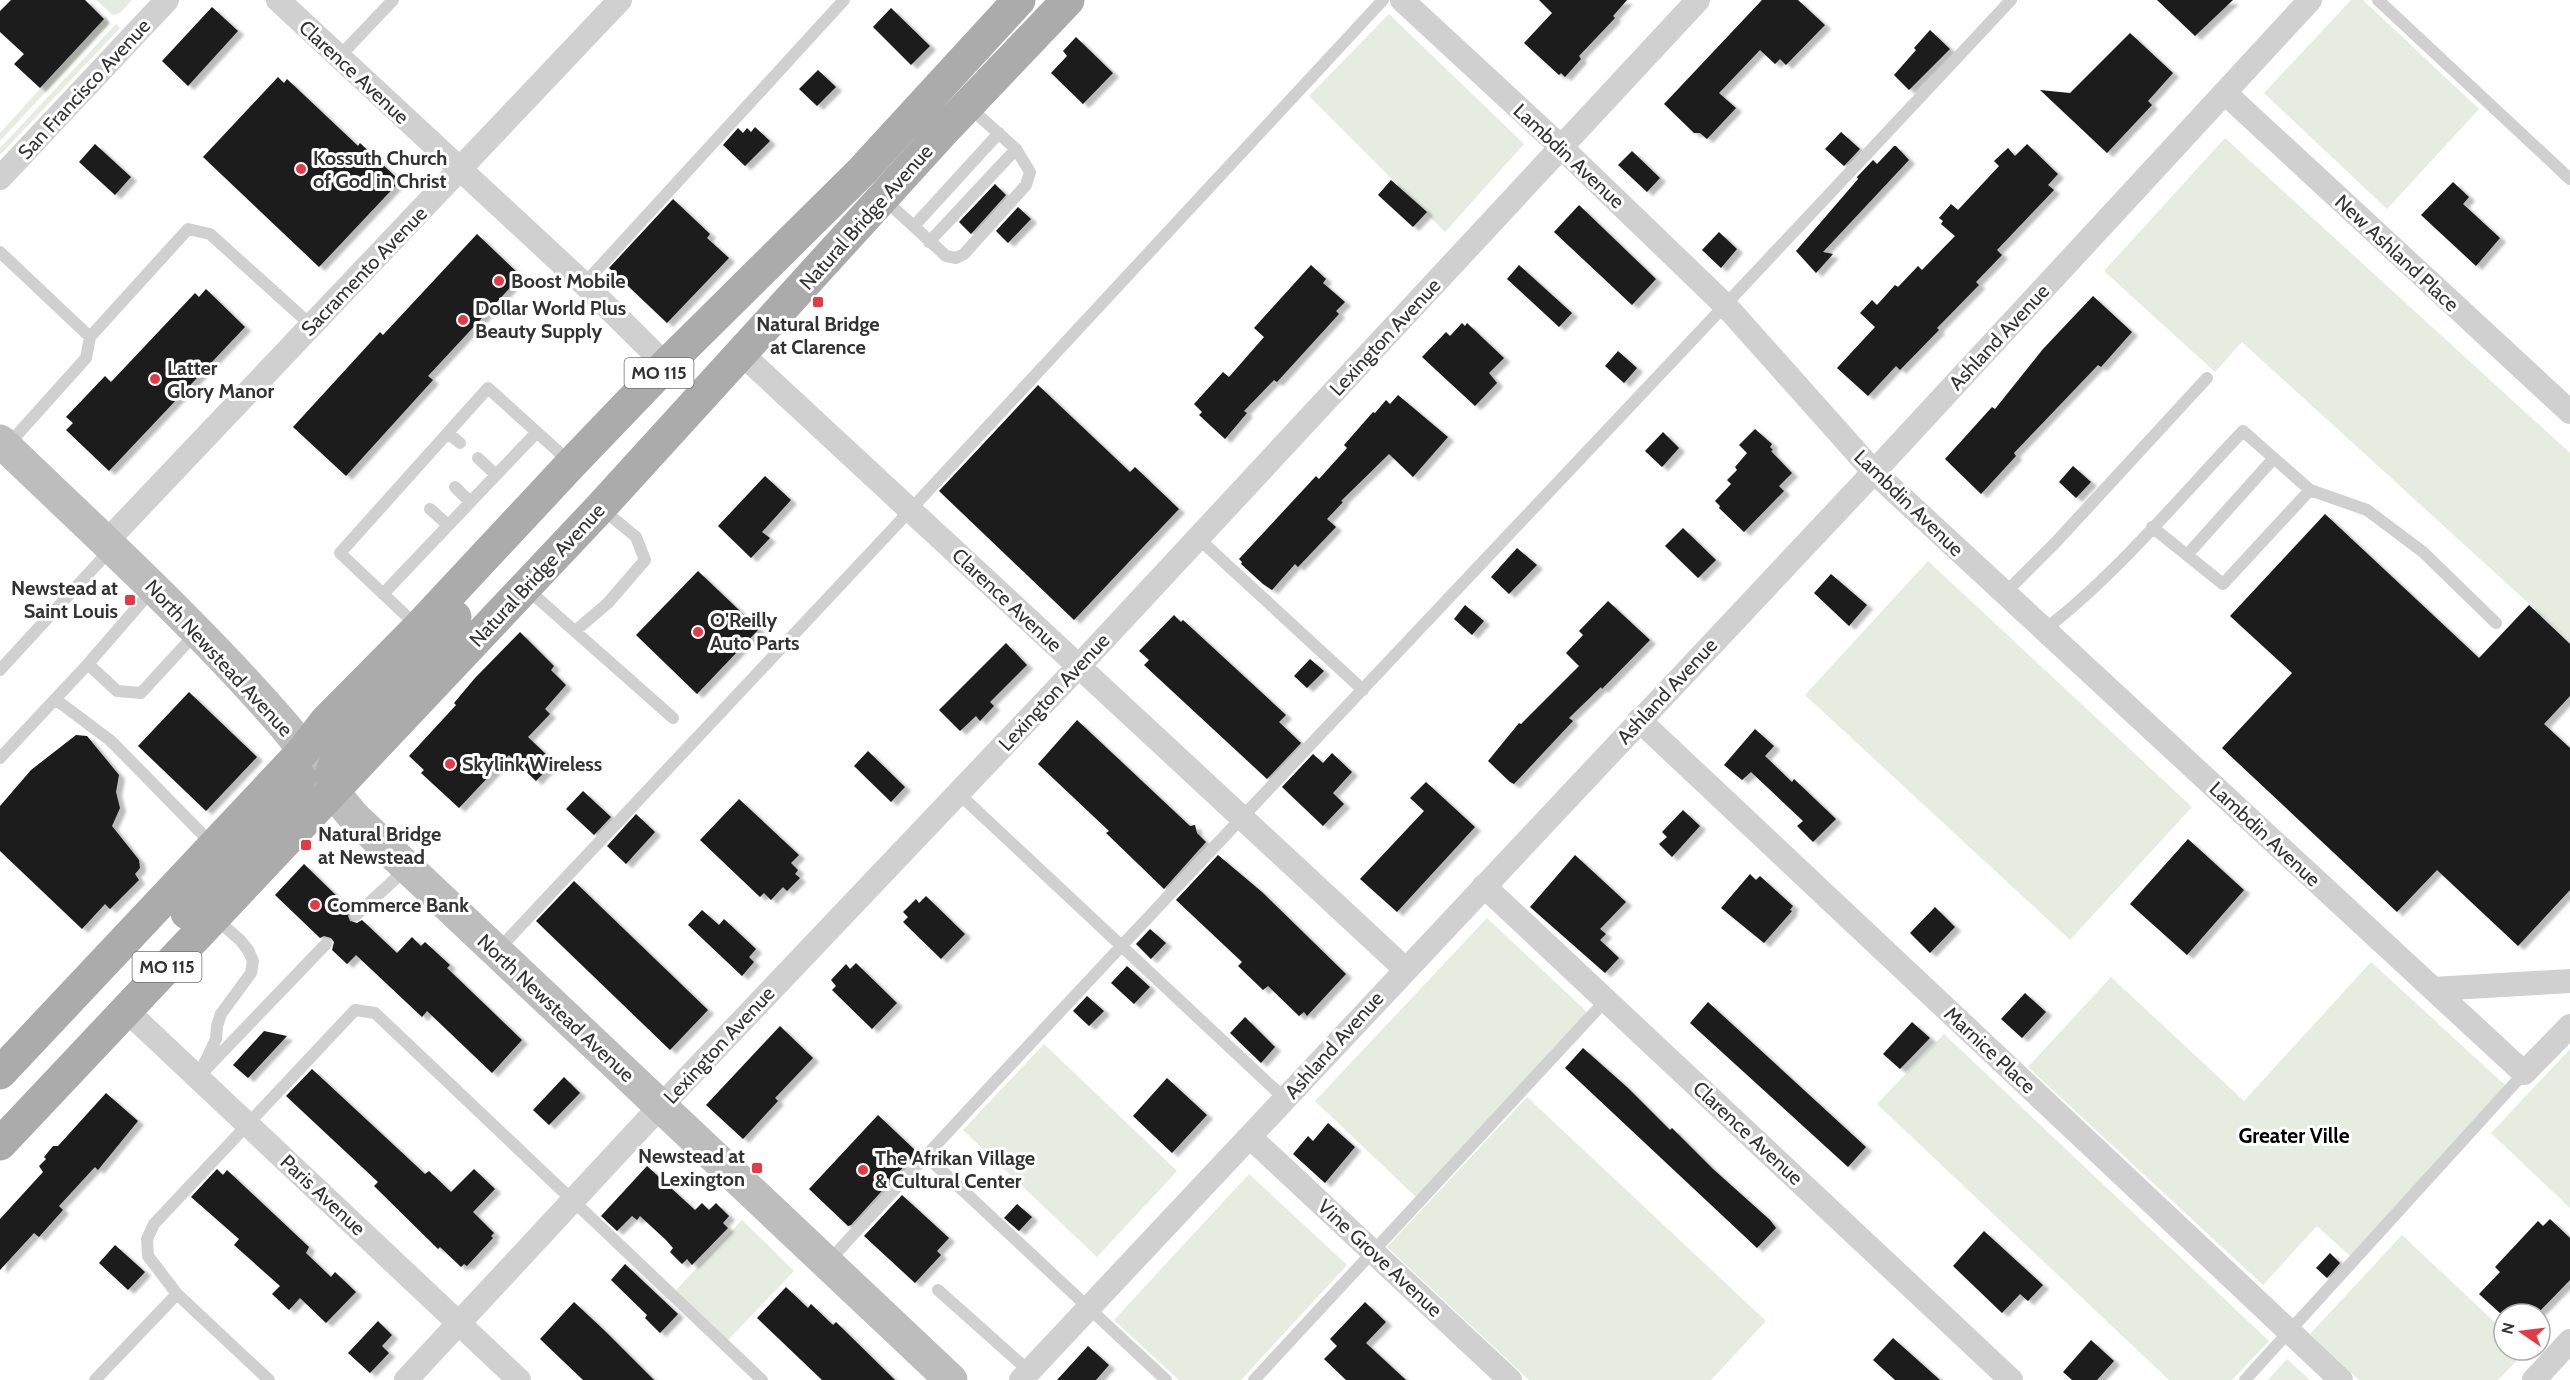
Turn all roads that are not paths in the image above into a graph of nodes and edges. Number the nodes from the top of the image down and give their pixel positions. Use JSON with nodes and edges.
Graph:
{"nodes":[{"id":1,"x":167,"y":0,"type":"edge"},
{"id":2,"x":278,"y":0,"type":"edge"},
{"id":3,"x":393,"y":0,"type":"edge"},
{"id":4,"x":620,"y":0,"type":"edge"},
{"id":5,"x":844,"y":0,"type":"edge"},
{"id":6,"x":1019,"y":0,"type":"edge"},
{"id":7,"x":1068,"y":0,"type":"edge"},
{"id":8,"x":1383,"y":0,"type":"edge"},
{"id":9,"x":1402,"y":0,"type":"edge"},
{"id":10,"x":1698,"y":0,"type":"edge"},
{"id":11,"x":2011,"y":0,"type":"edge"},
{"id":12,"x":2310,"y":0,"type":"edge"},
{"id":13,"x":2378,"y":0,"type":"edge"},
{"id":14,"x":339,"y":57,"type":"junction"},
{"id":15,"x":2224,"y":93,"type":"junction"},
{"id":16,"x":967,"y":105,"type":"junction"},
{"id":17,"x":999,"y":133,"type":"junction"},
{"id":18,"x":1561,"y":147,"type":"junction"},
{"id":19,"x":1016,"y":149,"type":"junction"},
{"id":20,"x":460,"y":171,"type":"junction"},
{"id":21,"x":0,"y":178,"type":"edge"},
{"id":22,"x":2570,"y":179,"type":"edge"},
{"id":23,"x":883,"y":198,"type":"junction"},
{"id":24,"x":914,"y":226,"type":"junction"},
{"id":25,"x":929,"y":242,"type":"junction"},
{"id":26,"x":0,"y":252,"type":"edge"},
{"id":27,"x":584,"y":284,"type":"junction"},
{"id":28,"x":1726,"y":306,"type":"junction"},
{"id":29,"x":312,"y":326,"type":"junction"},
{"id":30,"x":90,"y":337,"type":"junction"},
{"id":31,"x":742,"y":354,"type":"junction"},
{"id":32,"x":666,"y":365,"type":"junction"},
{"id":33,"x":2206,"y":378,"type":"dead end"},
{"id":34,"x":2570,"y":412,"type":"edge"},
{"id":35,"x":537,"y":432,"type":"junction"},
{"id":36,"x":448,"y":433,"type":"junction"},
{"id":37,"x":460,"y":442,"type":"dead end"},
{"id":38,"x":3,"y":444,"type":"edge"},
{"id":39,"x":478,"y":458,"type":"dead end"},
{"id":40,"x":425,"y":459,"type":"junction"},
{"id":41,"x":2274,"y":459,"type":"junction"},
{"id":42,"x":572,"y":463,"type":"junction"},
{"id":43,"x":435,"y":468,"type":"dead end"},
{"id":44,"x":1874,"y":472,"type":"junction"},
{"id":45,"x":496,"y":475,"type":"junction"},
{"id":46,"x":402,"y":483,"type":"junction"},
{"id":47,"x":455,"y":487,"type":"dead end"},
{"id":48,"x":2310,"y":490,"type":"junction"},
{"id":49,"x":412,"y":492,"type":"dead end"},
{"id":50,"x":470,"y":502,"type":"junction"},
{"id":51,"x":600,"y":508,"type":"junction"},
{"id":52,"x":430,"y":509,"type":"dead end"},
{"id":53,"x":911,"y":510,"type":"junction"},
{"id":54,"x":448,"y":525,"type":"junction"},
{"id":55,"x":2152,"y":527,"type":"junction"},
{"id":56,"x":502,"y":538,"type":"junction"},
{"id":57,"x":1198,"y":538,"type":"junction"},
{"id":58,"x":110,"y":544,"type":"junction"},
{"id":59,"x":2187,"y":555,"type":"junction"},
{"id":60,"x":525,"y":587,"type":"junction"},
{"id":61,"x":154,"y":588,"type":"junction"},
{"id":62,"x":2005,"y":593,"type":"junction"},
{"id":63,"x":383,"y":594,"type":"junction"},
{"id":64,"x":2496,"y":623,"type":"dead end"},
{"id":65,"x":418,"y":628,"type":"junction"},
{"id":66,"x":2044,"y":630,"type":"junction"},
{"id":67,"x":575,"y":631,"type":"junction"},
{"id":68,"x":197,"y":632,"type":"junction"},
{"id":69,"x":88,"y":664,"type":"junction"},
{"id":70,"x":1079,"y":666,"type":"junction"},
{"id":71,"x":0,"y":670,"type":"edge"},
{"id":72,"x":1363,"y":690,"type":"junction"},
{"id":73,"x":55,"y":699,"type":"junction"},
{"id":74,"x":673,"y":718,"type":"dead end"},
{"id":75,"x":1640,"y":720,"type":"junction"},
{"id":76,"x":304,"y":750,"type":"junction"},
{"id":77,"x":0,"y":758,"type":"edge"},
{"id":78,"x":332,"y":790,"type":"junction"},
{"id":79,"x":958,"y":793,"type":"junction"},
{"id":80,"x":1242,"y":817,"type":"junction"},
{"id":81,"x":214,"y":846,"type":"junction"},
{"id":82,"x":407,"y":868,"type":"junction"},
{"id":83,"x":1484,"y":886,"type":"junction"},
{"id":84,"x":356,"y":915,"type":"dead end"},
{"id":85,"x":214,"y":917,"type":"junction"},
{"id":86,"x":326,"y":944,"type":"dead end"},
{"id":87,"x":1122,"y":945,"type":"junction"},
{"id":88,"x":496,"y":952,"type":"junction"},
{"id":89,"x":1404,"y":968,"type":"junction"},
{"id":90,"x":2570,"y":981,"type":"edge"},
{"id":91,"x":2433,"y":989,"type":"junction"},
{"id":92,"x":1606,"y":1000,"type":"junction"},
{"id":93,"x":126,"y":1010,"type":"junction"},
{"id":94,"x":2570,"y":1026,"type":"edge"},
{"id":95,"x":0,"y":1073,"type":"edge"},
{"id":96,"x":2524,"y":1073,"type":"junction"},
{"id":97,"x":198,"y":1077,"type":"junction"},
{"id":98,"x":1285,"y":1098,"type":"junction"},
{"id":99,"x":661,"y":1107,"type":"junction"},
{"id":100,"x":249,"y":1125,"type":"junction"},
{"id":101,"x":1250,"y":1137,"type":"junction"},
{"id":102,"x":0,"y":1144,"type":"edge"},
{"id":103,"x":926,"y":1156,"type":"junction"},
{"id":104,"x":573,"y":1200,"type":"junction"},
{"id":105,"x":1372,"y":1251,"type":"junction"},
{"id":106,"x":827,"y":1263,"type":"junction"},
{"id":107,"x":938,"y":1290,"type":"dead end"},
{"id":108,"x":177,"y":1294,"type":"junction"},
{"id":109,"x":1088,"y":1307,"type":"junction"},
{"id":110,"x":459,"y":1323,"type":"junction"},
{"id":111,"x":2289,"y":1332,"type":"junction"},
{"id":112,"x":2570,"y":1341,"type":"edge"},
{"id":113,"x":1025,"y":1376,"type":"edge"},
{"id":114,"x":95,"y":1380,"type":"edge"},
{"id":115,"x":269,"y":1380,"type":"edge"},
{"id":116,"x":406,"y":1380,"type":"edge"},
{"id":117,"x":519,"y":1380,"type":"edge"},
{"id":118,"x":762,"y":1380,"type":"edge"},
{"id":119,"x":951,"y":1380,"type":"edge"},
{"id":120,"x":1166,"y":1380,"type":"edge"},
{"id":121,"x":1254,"y":1380,"type":"edge"},
{"id":122,"x":1510,"y":1380,"type":"edge"},
{"id":123,"x":2011,"y":1380,"type":"edge"},
{"id":124,"x":2246,"y":1380,"type":"edge"},
{"id":125,"x":2341,"y":1380,"type":"edge"},
{"id":126,"x":2534,"y":1380,"type":"edge"}],
"edges":[{"from":1,"to":21,"type":"street","name":"San Francisco Avenue"},
{"from":2,"to":14,"type":"street","name":"Clarence Avenue"},
{"from":3,"to":14,"type":"lane"},
{"from":4,"to":20,"type":"street","name":"Sacramento Avenue"},
{"from":5,"to":27,"type":"lane"},
{"from":6,"to":32,"type":"main road","name":"Natural Bridge Avenue","number":"MO 115"},
{"from":7,"to":16,"type":"main road","name":"Natural Bridge Avenue"},
{"from":8,"to":53,"type":"lane"},
{"from":9,"to":18,"type":"street","name":"Lambdin Avenue"},
{"from":10,"to":18,"type":"street","name":"Lexington Avenue"},
{"from":11,"to":28,"type":"lane"},
{"from":12,"to":15,"type":"street","name":"Ashland Avenue"},
{"from":13,"to":22,"type":"lane"},
{"from":14,"to":20,"type":"street","name":"Clarence Avenue"},
{"from":15,"to":34,"type":"street","name":"New Ashland Place"},
{"from":15,"to":44,"type":"street","name":"Ashland Avenue"},
{"from":16,"to":17,"type":"lane"},
{"from":16,"to":23,"type":"main road","name":"Natural Bridge Avenue"},
{"from":17,"to":19,"type":"lane"},
{"from":17,"to":24,"type":"lane"},
{"from":18,"to":28,"type":"street","name":"Lambdin Avenue"},
{"from":18,"to":57,"type":"street","name":"Lexington Avenue"},
{"from":19,"to":25,"type":"lane"},
{"from":19,"to":25,"type":"lane"},
{"from":20,"to":27,"type":"street","name":"Clarence Avenue"},
{"from":20,"to":29,"type":"street","name":"Sacramento Avenue"},
{"from":23,"to":24,"type":"lane"},
{"from":23,"to":31,"type":"main road","name":"Natural Bridge Avenue"},
{"from":24,"to":25,"type":"lane"},
{"from":26,"to":30,"type":"lane"},
{"from":27,"to":32,"type":"street","name":"Clarence Avenue"},
{"from":28,"to":44,"type":"street","name":"Lambdin Avenue"},
{"from":28,"to":72,"type":"lane"},
{"from":29,"to":30,"type":"lane"},
{"from":29,"to":58,"type":"street","name":"Sacramento Avenue"},
{"from":30,"to":38,"type":"lane"},
{"from":31,"to":51,"type":"main road","name":"Natural Bridge Avenue"},
{"from":31,"to":53,"type":"street","name":"Clarence Avenue"},
{"from":32,"to":42,"type":"main road","name":"Natural Bridge Avenue","number":"MO 115"},
{"from":33,"to":62,"type":"lane"},
{"from":35,"to":36,"type":"lane"},
{"from":35,"to":42,"type":"lane"},
{"from":35,"to":45,"type":"lane"},
{"from":36,"to":37,"type":"lane"},
{"from":36,"to":40,"type":"lane"},
{"from":38,"to":58,"type":"street","name":"North Newstead Avenue"},
{"from":39,"to":45,"type":"lane"},
{"from":40,"to":43,"type":"lane"},
{"from":40,"to":46,"type":"lane"},
{"from":41,"to":48,"type":"lane"},
{"from":41,"to":55,"type":"lane"},
{"from":41,"to":59,"type":"lane"},
{"from":42,"to":56,"type":"main road","name":"Natural Bridge Avenue","number":"MO 115"},
{"from":44,"to":62,"type":"street","name":"Lambdin Avenue"},
{"from":44,"to":75,"type":"street","name":"Ashland Avenue"},
{"from":45,"to":50,"type":"lane"},
{"from":46,"to":49,"type":"lane"},
{"from":46,"to":63,"type":"lane"},
{"from":47,"to":50,"type":"lane"},
{"from":48,"to":59,"type":"lane"},
{"from":48,"to":64,"type":"lane"},
{"from":50,"to":54,"type":"lane"},
{"from":51,"to":60,"type":"main road","name":"Natural Bridge Avenue"},
{"from":51,"to":67,"type":"lane"},
{"from":52,"to":54,"type":"lane"},
{"from":53,"to":70,"type":"street","name":"Clarence Avenue"},
{"from":53,"to":88,"type":"lane"},
{"from":54,"to":63,"type":"lane"},
{"from":55,"to":59,"type":"lane"},
{"from":55,"to":66,"type":"lane"},
{"from":56,"to":65,"type":"main road","name":"Natural Bridge Avenue","number":"MO 115"},
{"from":56,"to":78,"type":"main road"},
{"from":57,"to":70,"type":"street","name":"Lexington Avenue"},
{"from":57,"to":72,"type":"lane"},
{"from":58,"to":61,"type":"street","name":"North Newstead Avenue"},
{"from":58,"to":71,"type":"lane"},
{"from":60,"to":67,"type":"lane"},
{"from":60,"to":78,"type":"main road","name":"Natural Bridge Avenue"},
{"from":61,"to":68,"type":"street","name":"North Newstead Avenue"},
{"from":61,"to":69,"type":"lane"},
{"from":62,"to":66,"type":"street","name":"Lambdin Avenue"},
{"from":63,"to":65,"type":"lane"},
{"from":65,"to":76,"type":"main road","name":"Natural Bridge Avenue","number":"MO 115"},
{"from":66,"to":91,"type":"street","name":"Lambdin Avenue"},
{"from":67,"to":74,"type":"lane"},
{"from":68,"to":69,"type":"lane"},
{"from":68,"to":76,"type":"street","name":"North Newstead Avenue"},
{"from":69,"to":73,"type":"lane"},
{"from":70,"to":79,"type":"street","name":"Lexington Avenue"},
{"from":70,"to":80,"type":"street","name":"Clarence Avenue"},
{"from":72,"to":80,"type":"lane"},
{"from":73,"to":77,"type":"lane"},
{"from":73,"to":81,"type":"lane"},
{"from":75,"to":83,"type":"street","name":"Ashland Avenue"},
{"from":75,"to":111,"type":"street","name":"Marnice Place"},
{"from":76,"to":78,"type":"street","name":"North Newstead Avenue"},
{"from":76,"to":81,"type":"main road","name":"Natural Bridge Avenue"},
{"from":76,"to":93,"type":"main road"},
{"from":78,"to":82,"type":"street","name":"North Newstead Avenue"},
{"from":78,"to":85,"type":"main road","name":"Natural Bridge Avenue","number":"MO 115"},
{"from":79,"to":87,"type":"lane"},
{"from":79,"to":99,"type":"street","name":"Lexington Avenue"},
{"from":80,"to":87,"type":"lane"},
{"from":80,"to":89,"type":"street","name":"Clarence Avenue"},
{"from":81,"to":95,"type":"main road","name":"Natural Bridge Avenue"},
{"from":82,"to":84,"type":"lane"},
{"from":82,"to":88,"type":"street","name":"North Newstead Avenue"},
{"from":83,"to":89,"type":"street","name":"Ashland Avenue"},
{"from":83,"to":92,"type":"street","name":"Clarence Avenue"},
{"from":85,"to":93,"type":"main road","name":"Natural Bridge Avenue","number":"MO 115"},
{"from":85,"to":97,"type":"lane"},
{"from":86,"to":97,"type":"lane"},
{"from":87,"to":98,"type":"lane"},
{"from":87,"to":103,"type":"lane"},
{"from":88,"to":99,"type":"street","name":"North Newstead Avenue"},
{"from":89,"to":98,"type":"street","name":"Ashland Avenue"},
{"from":90,"to":91,"type":"street"},
{"from":91,"to":96,"type":"street","name":"Lambdin Avenue"},
{"from":92,"to":105,"type":"lane"},
{"from":92,"to":123,"type":"street","name":"Clarence Avenue"},
{"from":93,"to":97,"type":"street","name":"Paris Avenue"},
{"from":93,"to":102,"type":"main road","name":"Natural Bridge Avenue","number":"MO 115"},
{"from":94,"to":96,"type":"street"},
{"from":96,"to":111,"type":"lane"},
{"from":97,"to":100,"type":"street","name":"Paris Avenue"},
{"from":98,"to":101,"type":"street","name":"Ashland Avenue"},
{"from":99,"to":104,"type":"street","name":"Lexington Avenue"},
{"from":99,"to":106,"type":"street","name":"North Newstead Avenue"},
{"from":100,"to":104,"type":"lane"},
{"from":100,"to":108,"type":"lane"},
{"from":100,"to":110,"type":"street","name":"Paris Avenue"},
{"from":101,"to":105,"type":"street","name":"Vine Grove Avenue"},
{"from":101,"to":109,"type":"street","name":"Ashland Avenue"},
{"from":103,"to":106,"type":"lane"},
{"from":103,"to":109,"type":"lane"},
{"from":104,"to":110,"type":"street","name":"Lexington Avenue"},
{"from":104,"to":118,"type":"lane"},
{"from":105,"to":121,"type":"lane"},
{"from":105,"to":122,"type":"street","name":"Vine Grove Avenue"},
{"from":106,"to":119,"type":"street","name":"North Newstead Avenue"},
{"from":107,"to":113,"type":"lane"},
{"from":108,"to":114,"type":"lane"},
{"from":108,"to":115,"type":"lane"},
{"from":109,"to":113,"type":"street","name":"Ashland Avenue"},
{"from":109,"to":120,"type":"lane"},
{"from":110,"to":116,"type":"street","name":"Lexington Avenue"},
{"from":110,"to":117,"type":"street","name":"Paris Avenue"},
{"from":111,"to":124,"type":"lane"},
{"from":111,"to":125,"type":"street","name":"Marnice Place"},
{"from":112,"to":126,"type":"street"}]}
